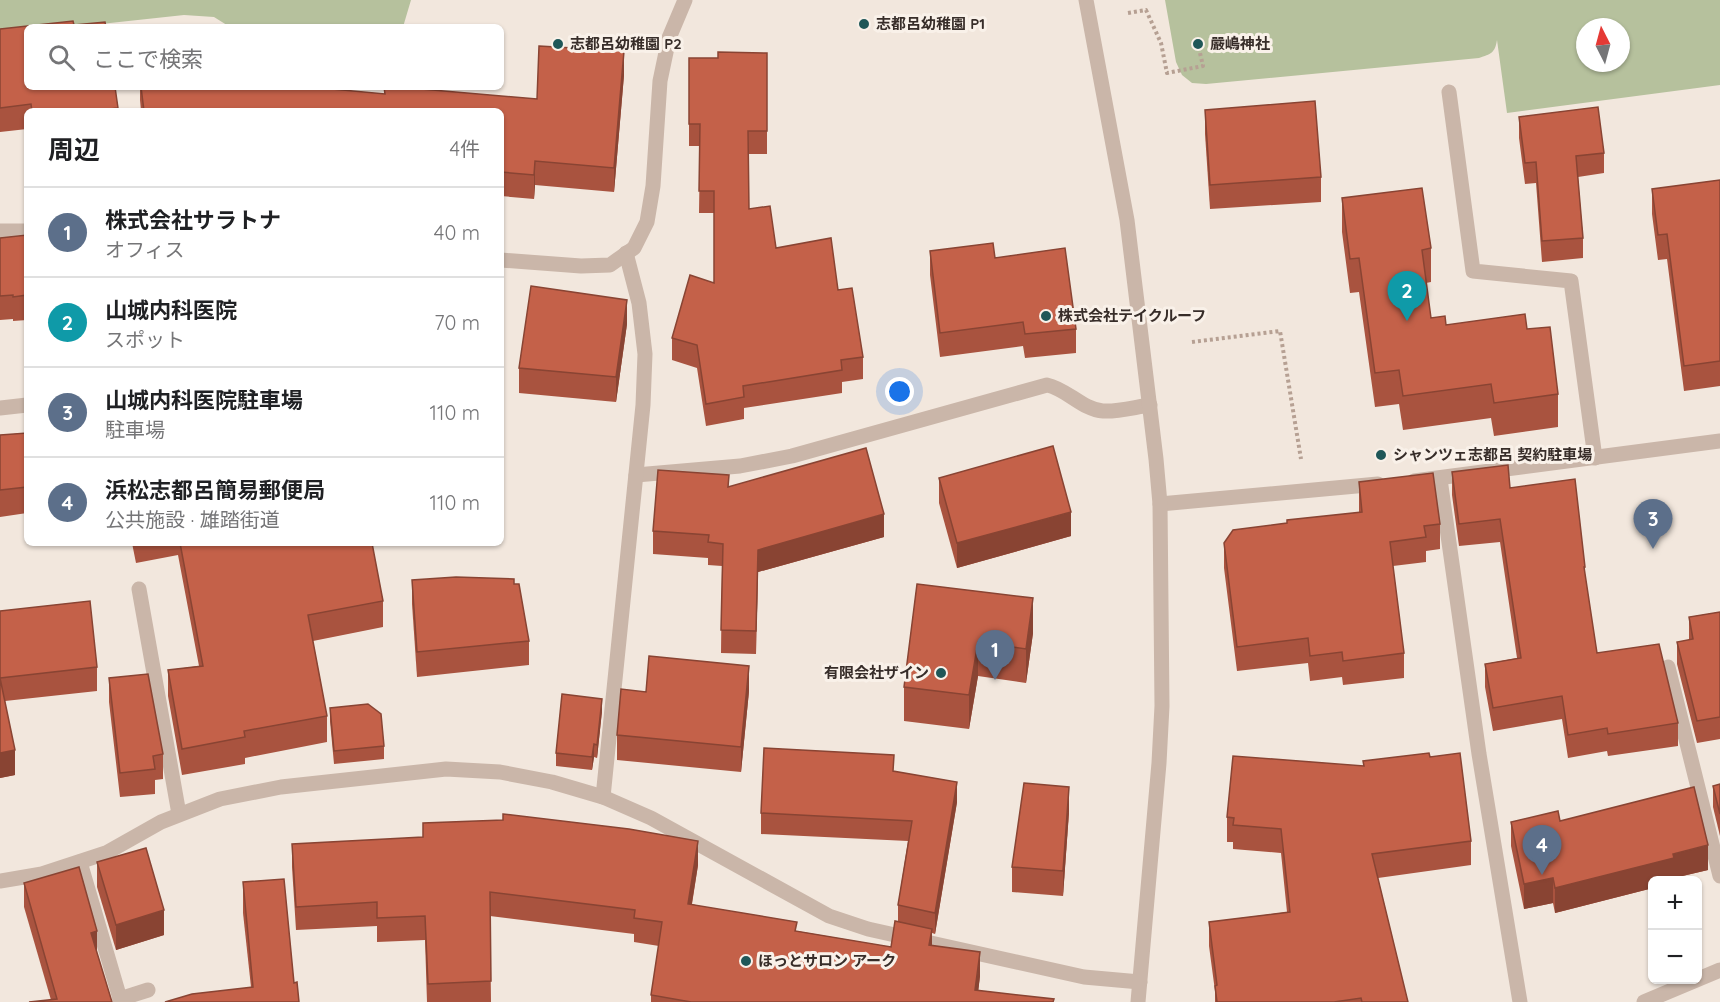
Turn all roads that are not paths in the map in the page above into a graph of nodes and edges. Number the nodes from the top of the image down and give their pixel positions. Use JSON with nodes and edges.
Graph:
{"nodes":[{"id":1,"x":685,"y":0,"type":"edge"},
{"id":2,"x":1086,"y":0,"type":"edge"},
{"id":3,"x":1449,"y":92,"type":"dead end"},
{"id":4,"x":0,"y":231,"type":"edge"},
{"id":5,"x":24,"y":231,"type":"edge"},
{"id":6,"x":626,"y":254,"type":"junction"},
{"id":7,"x":504,"y":260,"type":"edge"},
{"id":8,"x":24,"y":405,"type":"edge"},
{"id":9,"x":1150,"y":405,"type":"junction"},
{"id":10,"x":0,"y":408,"type":"edge"},
{"id":11,"x":1720,"y":441,"type":"edge"},
{"id":12,"x":1595,"y":458,"type":"junction"},
{"id":13,"x":636,"y":475,"type":"junction"},
{"id":14,"x":1440,"y":479,"type":"junction"},
{"id":15,"x":1160,"y":504,"type":"junction"},
{"id":16,"x":139,"y":589,"type":"dead end"},
{"id":17,"x":1668,"y":667,"type":"dead end"},
{"id":18,"x":603,"y":797,"type":"junction"},
{"id":19,"x":179,"y":814,"type":"junction"},
{"id":20,"x":80,"y":862,"type":"junction"},
{"id":21,"x":1720,"y":876,"type":"edge"},
{"id":22,"x":0,"y":881,"type":"edge"},
{"id":23,"x":1720,"y":970,"type":"edge"},
{"id":24,"x":1140,"y":982,"type":"junction"},
{"id":25,"x":148,"y":990,"type":"dead end"},
{"id":26,"x":121,"y":1000,"type":"edge"},
{"id":27,"x":1138,"y":1002,"type":"edge"},
{"id":28,"x":1520,"y":1002,"type":"edge"},
{"id":29,"x":1644,"y":1002,"type":"edge"}],
"edges":[{"from":1,"to":6,"type":"street"},
{"from":2,"to":9,"type":"street"},
{"from":3,"to":12,"type":"street"},
{"from":4,"to":5,"type":"street"},
{"from":6,"to":7,"type":"street"},
{"from":6,"to":13,"type":"street"},
{"from":8,"to":10,"type":"street"},
{"from":9,"to":13,"type":"street"},
{"from":9,"to":15,"type":"street"},
{"from":11,"to":12,"type":"street"},
{"from":12,"to":14,"type":"street"},
{"from":13,"to":18,"type":"street"},
{"from":14,"to":15,"type":"street"},
{"from":14,"to":28,"type":"street"},
{"from":15,"to":24,"type":"street"},
{"from":16,"to":19,"type":"street"},
{"from":17,"to":21,"type":"street"},
{"from":18,"to":19,"type":"street"},
{"from":18,"to":24,"type":"street"},
{"from":19,"to":20,"type":"street"},
{"from":20,"to":22,"type":"street"},
{"from":20,"to":26,"type":"street"},
{"from":23,"to":29,"type":"street"},
{"from":24,"to":27,"type":"street"},
{"from":25,"to":26,"type":"street"}]}
